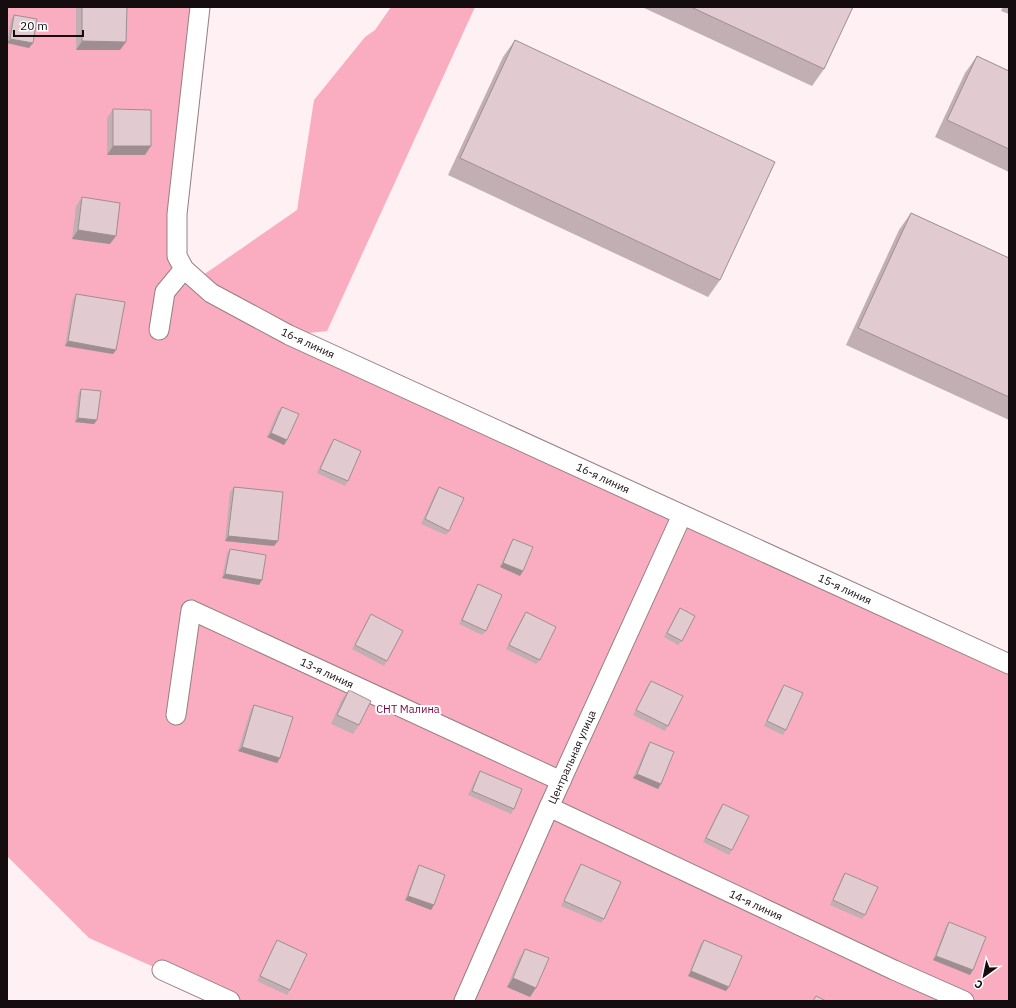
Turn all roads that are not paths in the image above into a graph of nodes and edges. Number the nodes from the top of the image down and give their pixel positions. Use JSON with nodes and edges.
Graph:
{"nodes":[{"id":1,"x":200,"y":7,"type":"edge"},
{"id":2,"x":184,"y":270,"type":"junction"},
{"id":3,"x":159,"y":330,"type":"dead end"},
{"id":4,"x":682,"y":514,"type":"junction"},
{"id":5,"x":1009,"y":664,"type":"edge"},
{"id":6,"x":176,"y":715,"type":"dead end"},
{"id":7,"x":561,"y":781,"type":"junction"},
{"id":8,"x":549,"y":807,"type":"junction"},
{"id":9,"x":162,"y":970,"type":"dead end"},
{"id":10,"x":230,"y":1001,"type":"edge"},
{"id":11,"x":464,"y":1001,"type":"edge"},
{"id":12,"x":964,"y":1001,"type":"edge"}],
"edges":[{"from":1,"to":2,"type":"street","name":"16-я линия"},
{"from":2,"to":3,"type":"street"},
{"from":2,"to":4,"type":"street","name":"16-я линия"},
{"from":4,"to":5,"type":"street","name":"15-я линия"},
{"from":4,"to":7,"type":"street","name":"Центральная улица"},
{"from":6,"to":7,"type":"street","name":"13-я линия"},
{"from":7,"to":8,"type":"street","name":"Центральная улица"},
{"from":8,"to":11,"type":"street","name":"Центральная улица"},
{"from":8,"to":12,"type":"street","name":"14-я линия"},
{"from":9,"to":10,"type":"street"}]}
